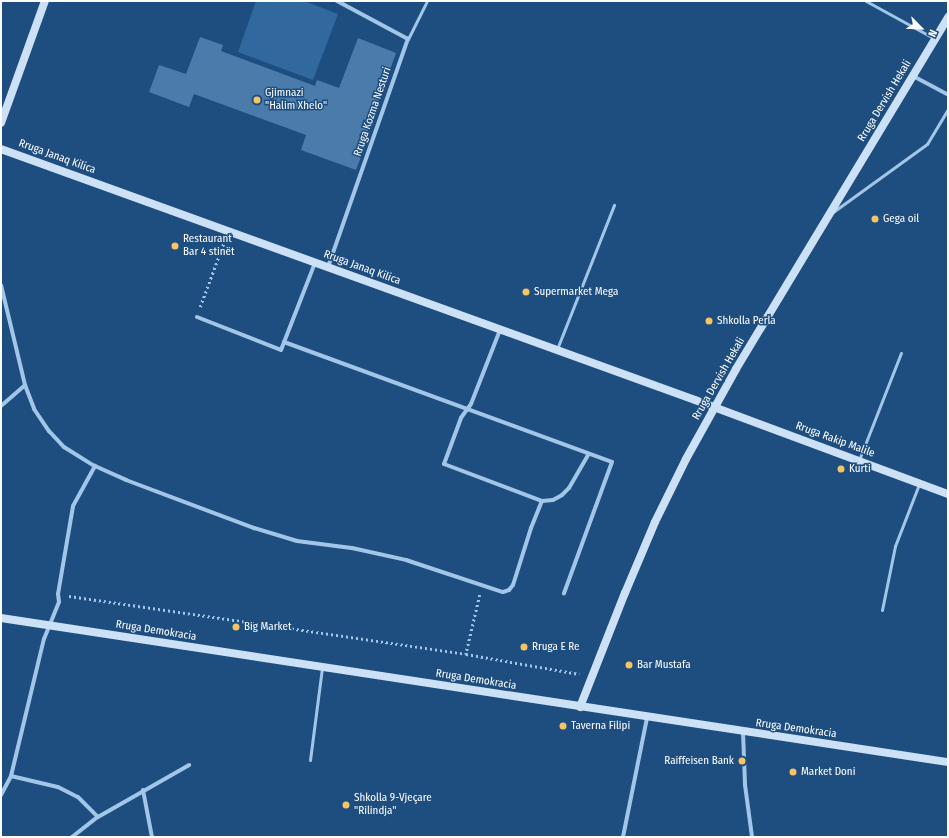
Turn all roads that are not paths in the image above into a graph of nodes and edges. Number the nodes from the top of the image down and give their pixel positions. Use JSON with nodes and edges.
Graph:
{"nodes":[{"id":1,"x":45,"y":1,"type":"edge"},
{"id":2,"x":337,"y":1,"type":"edge"},
{"id":3,"x":426,"y":1,"type":"edge"},
{"id":4,"x":866,"y":1,"type":"edge"},
{"id":5,"x":948,"y":17,"type":"edge"},
{"id":6,"x":408,"y":39,"type":"junction"},
{"id":7,"x":935,"y":39,"type":"junction"},
{"id":8,"x":913,"y":76,"type":"junction"},
{"id":9,"x":948,"y":95,"type":"edge"},
{"id":10,"x":948,"y":109,"type":"edge"},
{"id":11,"x":1,"y":123,"type":"edge"},
{"id":12,"x":1,"y":149,"type":"edge"},
{"id":13,"x":614,"y":205,"type":"dead end"},
{"id":14,"x":829,"y":216,"type":"junction"},
{"id":15,"x":315,"y":262,"type":"junction"},
{"id":16,"x":328,"y":267,"type":"junction"},
{"id":17,"x":1,"y":285,"type":"edge"},
{"id":18,"x":197,"y":318,"type":"road end"},
{"id":19,"x":500,"y":329,"type":"junction"},
{"id":20,"x":284,"y":342,"type":"junction"},
{"id":21,"x":557,"y":350,"type":"junction"},
{"id":22,"x":901,"y":353,"type":"dead end"},
{"id":23,"x":25,"y":385,"type":"junction"},
{"id":24,"x":1,"y":406,"type":"edge"},
{"id":25,"x":715,"y":407,"type":"junction"},
{"id":26,"x":468,"y":409,"type":"junction"},
{"id":27,"x":589,"y":454,"type":"junction"},
{"id":28,"x":859,"y":460,"type":"junction"},
{"id":29,"x":95,"y":466,"type":"junction"},
{"id":30,"x":919,"y":483,"type":"junction"},
{"id":31,"x":948,"y":494,"type":"edge"},
{"id":32,"x":542,"y":501,"type":"junction"},
{"id":33,"x":564,"y":593,"type":"dead end"},
{"id":34,"x":882,"y":610,"type":"dead end"},
{"id":35,"x":1,"y":618,"type":"edge"},
{"id":36,"x":51,"y":625,"type":"junction"},
{"id":37,"x":322,"y":667,"type":"junction"},
{"id":38,"x":580,"y":707,"type":"junction"},
{"id":39,"x":646,"y":718,"type":"junction"},
{"id":40,"x":743,"y":732,"type":"junction"},
{"id":41,"x":310,"y":760,"type":"dead end"},
{"id":42,"x":948,"y":762,"type":"edge"},
{"id":43,"x":189,"y":765,"type":"dead end"},
{"id":44,"x":11,"y":776,"type":"junction"},
{"id":45,"x":143,"y":790,"type":"junction"},
{"id":46,"x":1,"y":795,"type":"edge"},
{"id":47,"x":98,"y":816,"type":"junction"},
{"id":48,"x":72,"y":837,"type":"edge"},
{"id":49,"x":152,"y":837,"type":"edge"},
{"id":50,"x":623,"y":837,"type":"edge"},
{"id":51,"x":752,"y":837,"type":"edge"}],
"edges":[{"from":1,"to":11,"type":"main road"},
{"from":2,"to":6,"type":"street"},
{"from":3,"to":6,"type":"lane"},
{"from":4,"to":7,"type":"lane"},
{"from":5,"to":7,"type":"main road","name":"Rruga Dervish Hekali"},
{"from":6,"to":16,"type":"street","name":"Rruga Kozma Nesturi"},
{"from":7,"to":8,"type":"main road","name":"Rruga Dervish Hekali"},
{"from":8,"to":9,"type":"street"},
{"from":8,"to":14,"type":"main road","name":"Rruga Dervish Hekali"},
{"from":10,"to":14,"type":"lane"},
{"from":12,"to":15,"type":"main road","name":"Rruga Janaq Kilica"},
{"from":13,"to":21,"type":"lane"},
{"from":14,"to":25,"type":"main road","name":"Rruga Dervish Hekali"},
{"from":15,"to":16,"type":"main road","name":"Rruga Janaq Kilica"},
{"from":15,"to":20,"type":"street"},
{"from":16,"to":19,"type":"main road","name":"Rruga Janaq Kilica"},
{"from":17,"to":23,"type":"street"},
{"from":18,"to":20,"type":"street"},
{"from":19,"to":21,"type":"main road","name":"Rruga Janaq Kilica"},
{"from":19,"to":26,"type":"street"},
{"from":20,"to":26,"type":"street"},
{"from":21,"to":25,"type":"main road","name":"Rruga Janaq Kilica"},
{"from":22,"to":28,"type":"lane"},
{"from":23,"to":24,"type":"street"},
{"from":23,"to":29,"type":"street"},
{"from":25,"to":28,"type":"main road","name":"Rruga Rakip Malile"},
{"from":25,"to":38,"type":"main road","name":"Rruga Dervish Hekali"},
{"from":26,"to":27,"type":"street"},
{"from":26,"to":32,"type":"street"},
{"from":27,"to":32,"type":"street"},
{"from":27,"to":33,"type":"street"},
{"from":28,"to":30,"type":"main road","name":"Rruga Rakip Malile"},
{"from":29,"to":32,"type":"street"},
{"from":29,"to":36,"type":"street"},
{"from":30,"to":31,"type":"main road","name":"Rruga Rakip Malile"},
{"from":30,"to":34,"type":"lane"},
{"from":35,"to":36,"type":"main road","name":"Rruga Demokracia"},
{"from":36,"to":37,"type":"main road","name":"Rruga Demokracia"},
{"from":36,"to":44,"type":"street"},
{"from":37,"to":38,"type":"main road","name":"Rruga Demokracia"},
{"from":37,"to":41,"type":"lane"},
{"from":38,"to":39,"type":"main road","name":"Rruga Demokracia"},
{"from":39,"to":40,"type":"main road","name":"Rruga Demokracia"},
{"from":39,"to":50,"type":"street"},
{"from":40,"to":42,"type":"main road","name":"Rruga Demokracia"},
{"from":40,"to":51,"type":"street"},
{"from":43,"to":45,"type":"street"},
{"from":44,"to":46,"type":"street"},
{"from":44,"to":47,"type":"street"},
{"from":45,"to":47,"type":"street"},
{"from":45,"to":49,"type":"street"},
{"from":47,"to":48,"type":"street"}]}
